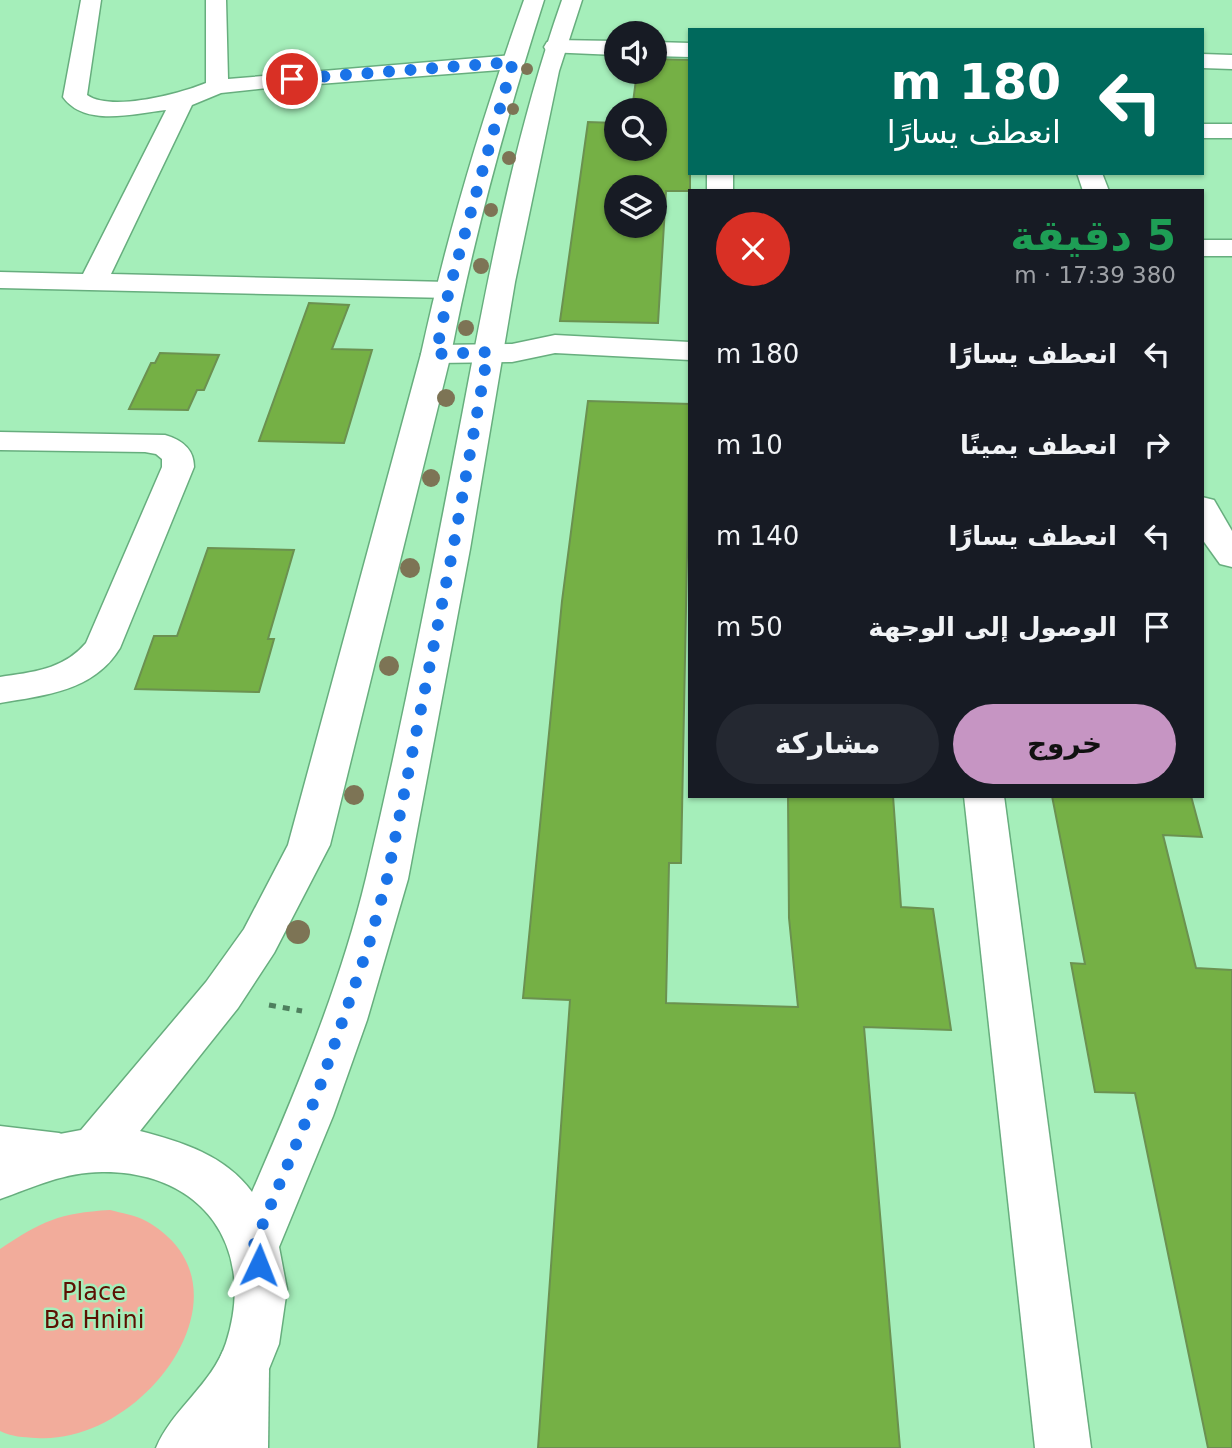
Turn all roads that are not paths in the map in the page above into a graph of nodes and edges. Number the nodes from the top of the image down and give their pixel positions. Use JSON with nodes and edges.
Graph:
{"nodes":[{"id":1,"x":91,"y":0,"type":"edge"},
{"id":2,"x":216,"y":0,"type":"edge"},
{"id":3,"x":534,"y":0,"type":"edge"},
{"id":4,"x":572,"y":0,"type":"edge"},
{"id":5,"x":555,"y":47,"type":"junction"},
{"id":6,"x":604,"y":48,"type":"edge"},
{"id":7,"x":667,"y":49,"type":"edge"},
{"id":8,"x":688,"y":50,"type":"edge"},
{"id":9,"x":1204,"y":61,"type":"edge"},
{"id":10,"x":513,"y":62,"type":"junction"},
{"id":11,"x":1232,"y":62,"type":"edge"},
{"id":12,"x":218,"y":87,"type":"junction"},
{"id":13,"x":182,"y":101,"type":"junction"},
{"id":14,"x":1204,"y":131,"type":"edge"},
{"id":15,"x":1232,"y":131,"type":"edge"},
{"id":16,"x":1204,"y":248,"type":"edge"},
{"id":17,"x":1232,"y":248,"type":"edge"},
{"id":18,"x":0,"y":280,"type":"edge"},
{"id":19,"x":93,"y":282,"type":"junction"},
{"id":20,"x":449,"y":290,"type":"junction"},
{"id":21,"x":688,"y":351,"type":"edge"},
{"id":22,"x":500,"y":353,"type":"junction"},
{"id":23,"x":436,"y":354,"type":"junction"},
{"id":24,"x":688,"y":368,"type":"edge"},
{"id":25,"x":0,"y":441,"type":"edge"},
{"id":26,"x":1204,"y":511,"type":"edge"},
{"id":27,"x":1232,"y":556,"type":"edge"},
{"id":28,"x":0,"y":690,"type":"edge"},
{"id":29,"x":984,"y":798,"type":"edge"},
{"id":30,"x":0,"y":1148,"type":"edge"},
{"id":31,"x":76,"y":1153,"type":"junction"},
{"id":32,"x":0,"y":1177,"type":"edge"},
{"id":33,"x":254,"y":1245,"type":"junction"},
{"id":34,"x":242,"y":1370,"type":"junction"},
{"id":35,"x":184,"y":1448,"type":"edge"},
{"id":36,"x":240,"y":1448,"type":"edge"},
{"id":37,"x":1063,"y":1448,"type":"edge"}],
"edges":[{"from":1,"to":13,"type":"street"},
{"from":2,"to":12,"type":"street"},
{"from":3,"to":10,"type":"street"},
{"from":4,"to":5,"type":"street"},
{"from":5,"to":6,"type":"street"},
{"from":5,"to":22,"type":"street"},
{"from":7,"to":8,"type":"street"},
{"from":9,"to":11,"type":"street"},
{"from":10,"to":12,"type":"street"},
{"from":10,"to":20,"type":"street"},
{"from":12,"to":13,"type":"street"},
{"from":13,"to":19,"type":"street"},
{"from":14,"to":15,"type":"street"},
{"from":16,"to":17,"type":"street"},
{"from":18,"to":19,"type":"street"},
{"from":19,"to":20,"type":"street"},
{"from":20,"to":23,"type":"street"},
{"from":21,"to":22,"type":"street"},
{"from":22,"to":23,"type":"street"},
{"from":22,"to":24,"type":"street"},
{"from":22,"to":33,"type":"street"},
{"from":23,"to":31,"type":"street"},
{"from":25,"to":28,"type":"street"},
{"from":26,"to":27,"type":"street"},
{"from":29,"to":37,"type":"street"},
{"from":30,"to":31,"type":"street"},
{"from":31,"to":32,"type":"street"},
{"from":31,"to":33,"type":"street"},
{"from":33,"to":34,"type":"street"},
{"from":34,"to":35,"type":"street"},
{"from":34,"to":36,"type":"street"}]}
